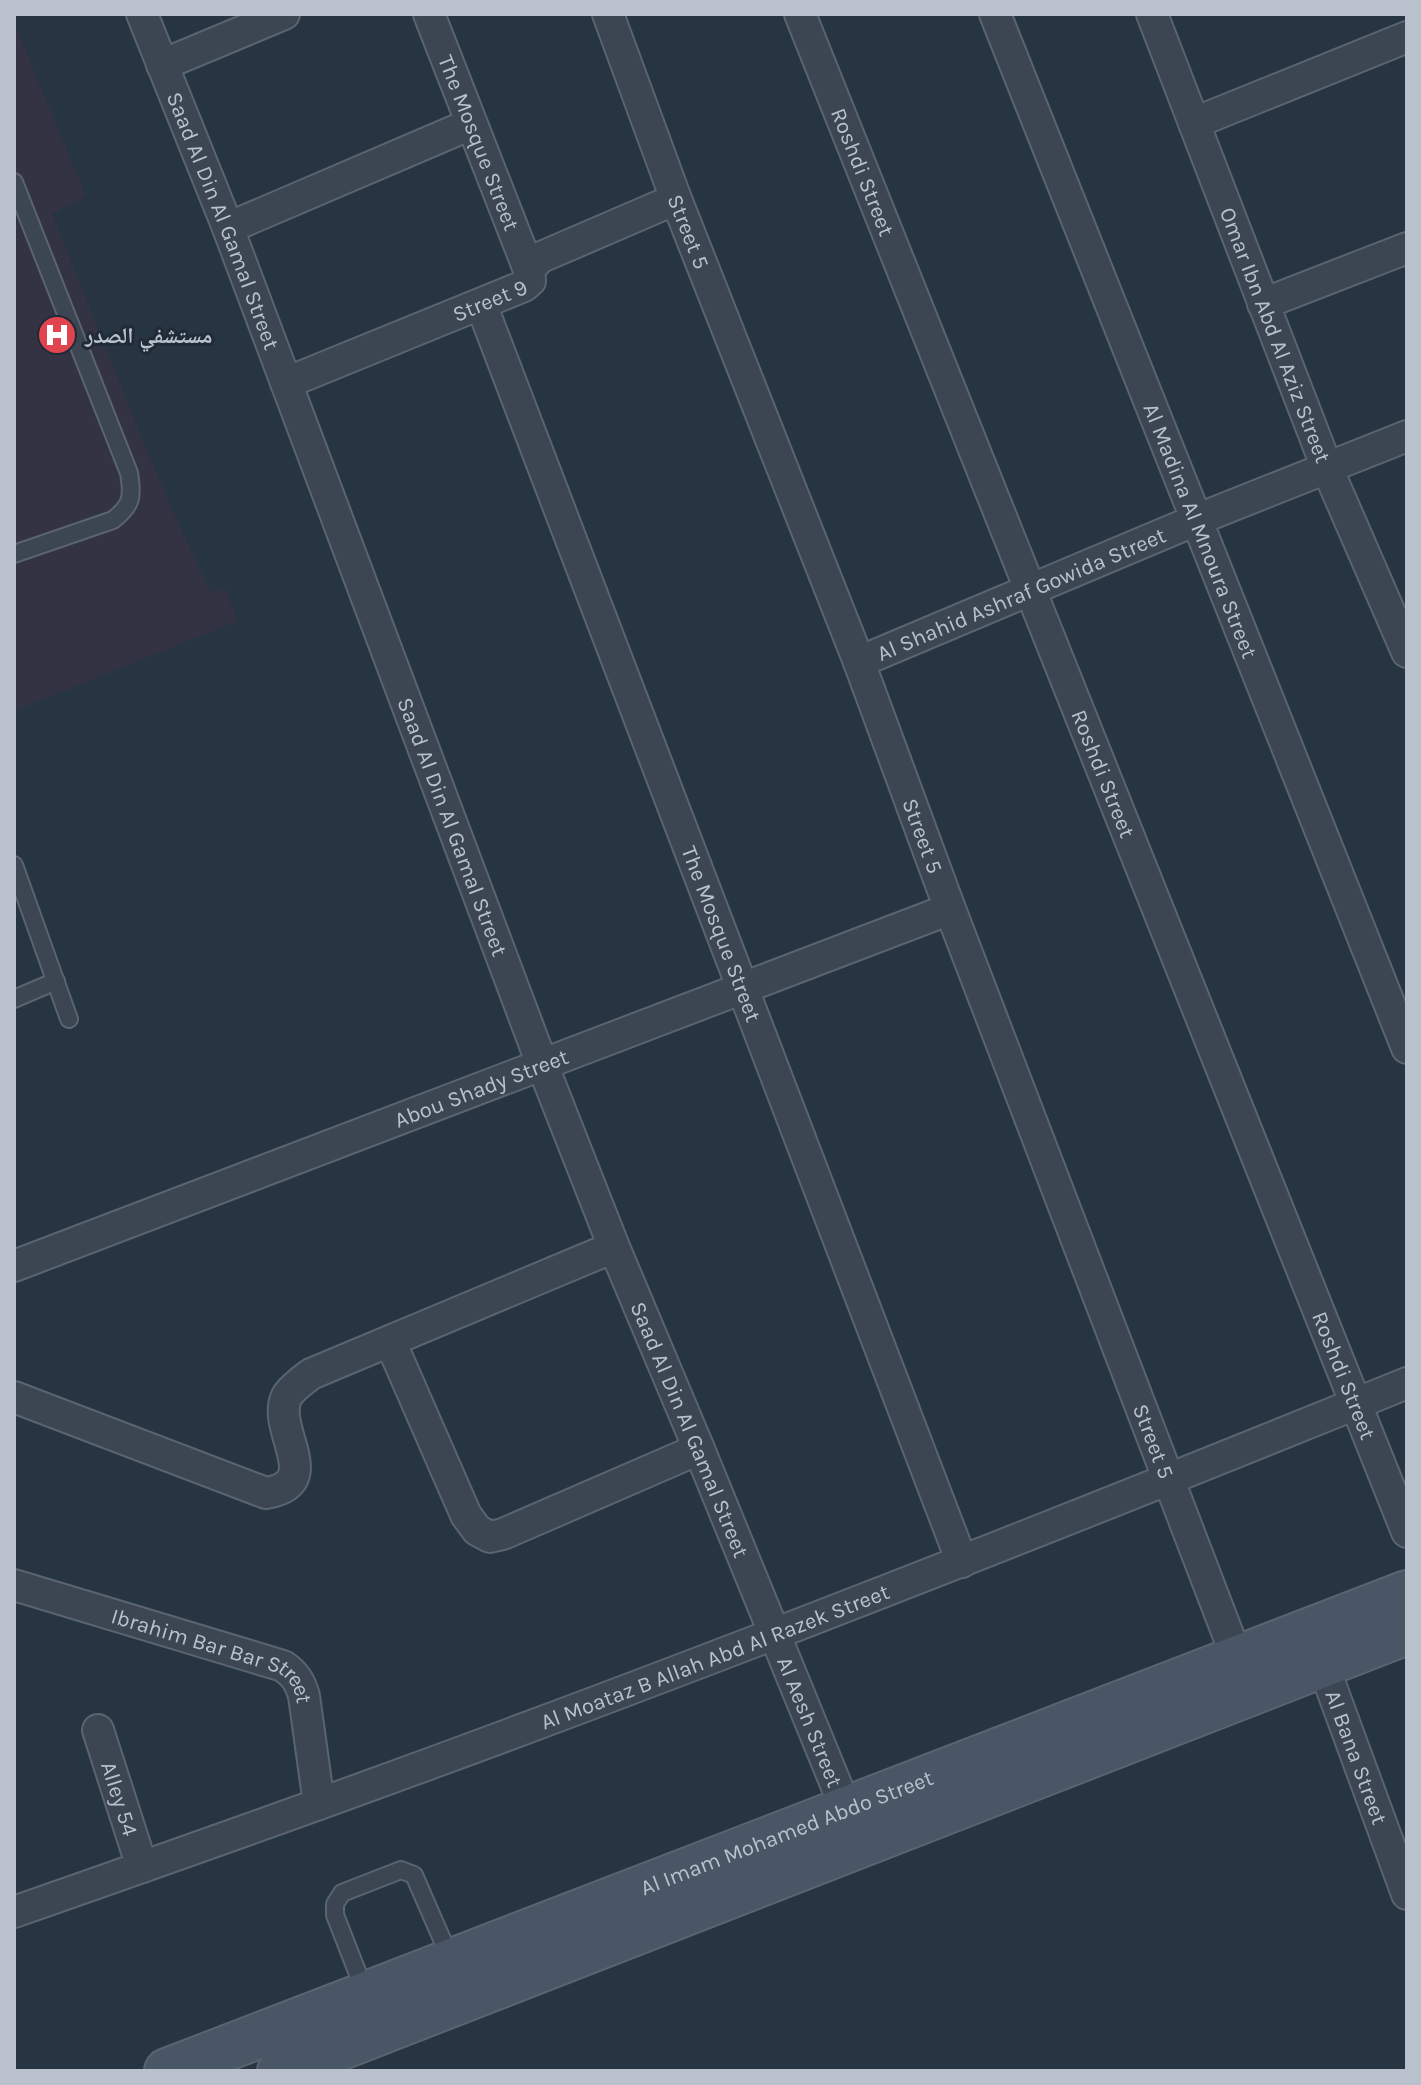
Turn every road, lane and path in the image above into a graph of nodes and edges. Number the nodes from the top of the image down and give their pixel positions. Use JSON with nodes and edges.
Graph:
{"nodes":[{"id":1,"x":142,"y":14,"type":"edge"},
{"id":2,"x":284,"y":14,"type":"edge"},
{"id":3,"x":429,"y":14,"type":"edge"},
{"id":4,"x":608,"y":14,"type":"edge"},
{"id":5,"x":800,"y":14,"type":"edge"},
{"id":6,"x":995,"y":14,"type":"edge"},
{"id":7,"x":1152,"y":14,"type":"edge"},
{"id":8,"x":1407,"y":37,"type":"edge"},
{"id":9,"x":162,"y":65,"type":"junction"},
{"id":10,"x":1194,"y":123,"type":"junction"},
{"id":11,"x":471,"y":124,"type":"junction"},
{"id":12,"x":14,"y":182,"type":"edge"},
{"id":13,"x":676,"y":199,"type":"junction"},
{"id":14,"x":228,"y":228,"type":"junction"},
{"id":15,"x":1407,"y":248,"type":"edge"},
{"id":16,"x":529,"y":270,"type":"junction"},
{"id":17,"x":481,"y":304,"type":"junction"},
{"id":18,"x":1263,"y":304,"type":"junction"},
{"id":19,"x":286,"y":383,"type":"junction"},
{"id":20,"x":1407,"y":436,"type":"edge"},
{"id":21,"x":1327,"y":468,"type":"junction"},
{"id":22,"x":1196,"y":520,"type":"junction"},
{"id":23,"x":14,"y":554,"type":"edge"},
{"id":24,"x":1030,"y":590,"type":"junction"},
{"id":25,"x":1405,"y":640,"type":"edge"},
{"id":26,"x":859,"y":662,"type":"junction"},
{"id":27,"x":14,"y":865,"type":"edge"},
{"id":28,"x":950,"y":909,"type":"junction"},
{"id":29,"x":56,"y":981,"type":"junction"},
{"id":30,"x":743,"y":987,"type":"junction"},
{"id":31,"x":14,"y":999,"type":"edge"},
{"id":32,"x":69,"y":1019,"type":"dead end"},
{"id":33,"x":1407,"y":1048,"type":"edge"},
{"id":34,"x":542,"y":1064,"type":"junction"},
{"id":35,"x":614,"y":1247,"type":"junction"},
{"id":36,"x":14,"y":1266,"type":"edge"},
{"id":37,"x":390,"y":1341,"type":"junction"},
{"id":38,"x":1407,"y":1383,"type":"edge"},
{"id":39,"x":14,"y":1397,"type":"edge"},
{"id":40,"x":1356,"y":1404,"type":"junction"},
{"id":41,"x":699,"y":1449,"type":"junction"},
{"id":42,"x":1167,"y":1479,"type":"junction"},
{"id":43,"x":1407,"y":1532,"type":"edge"},
{"id":44,"x":962,"y":1562,"type":"junction"},
{"id":45,"x":14,"y":1585,"type":"edge"},
{"id":46,"x":1395,"y":1617,"type":"edge"},
{"id":47,"x":775,"y":1634,"type":"junction"},
{"id":48,"x":1237,"y":1658,"type":"junction"},
{"id":49,"x":1323,"y":1665,"type":"junction"},
{"id":50,"x":98,"y":1730,"type":"dead end"},
{"id":51,"x":319,"y":1804,"type":"junction"},
{"id":52,"x":846,"y":1809,"type":"junction"},
{"id":53,"x":142,"y":1867,"type":"junction"},
{"id":54,"x":1407,"y":1894,"type":"edge"},
{"id":55,"x":14,"y":1912,"type":"edge"},
{"id":56,"x":452,"y":1961,"type":"junction"},
{"id":57,"x":366,"y":1994,"type":"junction"},
{"id":58,"x":343,"y":2060,"type":"edge"},
{"id":59,"x":167,"y":2071,"type":"edge"},
{"id":60,"x":280,"y":2071,"type":"edge"}],
"edges":[{"from":1,"to":9,"type":"street","name":"Saad Al Din Al Gamal Street"},
{"from":2,"to":9,"type":"street"},
{"from":3,"to":11,"type":"street","name":"The Mosque Street"},
{"from":4,"to":13,"type":"street","name":"Street 5"},
{"from":5,"to":24,"type":"street","name":"Roshdi Street"},
{"from":6,"to":22,"type":"street","name":"Al Madina Al Mnoura Street"},
{"from":7,"to":10,"type":"street","name":"Omar Ibn Abd Al Aziz Street"},
{"from":8,"to":10,"type":"street"},
{"from":9,"to":14,"type":"street","name":"Saad Al Din Al Gamal Street"},
{"from":10,"to":18,"type":"street","name":"Omar Ibn Abd Al Aziz Street"},
{"from":11,"to":14,"type":"street"},
{"from":11,"to":16,"type":"street","name":"The Mosque Street"},
{"from":12,"to":23,"type":"lane"},
{"from":13,"to":16,"type":"street","name":"Street 9"},
{"from":13,"to":26,"type":"street","name":"Street 5"},
{"from":14,"to":19,"type":"street","name":"Saad Al Din Al Gamal Street"},
{"from":15,"to":18,"type":"street"},
{"from":16,"to":17,"type":"street","name":"Street 9"},
{"from":17,"to":19,"type":"street","name":"Street 9"},
{"from":17,"to":30,"type":"street","name":"The Mosque Street"},
{"from":18,"to":21,"type":"street","name":"Omar Ibn Abd Al Aziz Street"},
{"from":19,"to":34,"type":"street","name":"Saad Al Din Al Gamal Street"},
{"from":20,"to":21,"type":"street","name":"Al Shahid Ashraf Gowida Street"},
{"from":21,"to":22,"type":"street","name":"Al Shahid Ashraf Gowida Street"},
{"from":21,"to":25,"type":"street","name":"Omar Ibn Abd Al Aziz Street"},
{"from":22,"to":24,"type":"street","name":"Al Shahid Ashraf Gowida Street"},
{"from":22,"to":33,"type":"street","name":"Al Madina Al Mnoura Street"},
{"from":24,"to":26,"type":"street","name":"Al Shahid Ashraf Gowida Street"},
{"from":24,"to":40,"type":"street","name":"Roshdi Street"},
{"from":26,"to":28,"type":"street","name":"Street 5"},
{"from":27,"to":29,"type":"lane"},
{"from":28,"to":30,"type":"street","name":"Abou Shady Street"},
{"from":28,"to":42,"type":"street","name":"Street 5"},
{"from":29,"to":31,"type":"lane"},
{"from":29,"to":32,"type":"lane"},
{"from":30,"to":34,"type":"street","name":"Abou Shady Street"},
{"from":30,"to":44,"type":"street","name":"The Mosque Street"},
{"from":34,"to":35,"type":"street","name":"Saad Al Din Al Gamal Street"},
{"from":34,"to":36,"type":"street","name":"Abou Shady Street"},
{"from":35,"to":37,"type":"street"},
{"from":35,"to":41,"type":"street","name":"Saad Al Din Al Gamal Street"},
{"from":37,"to":39,"type":"street"},
{"from":37,"to":41,"type":"street"},
{"from":38,"to":40,"type":"street","name":"Al Moataz B Allah Abd Al Razek Street"},
{"from":40,"to":42,"type":"street","name":"Al Moataz B Allah Abd Al Razek Street"},
{"from":40,"to":43,"type":"street","name":"Roshdi Street"},
{"from":41,"to":47,"type":"street","name":"Saad Al Din Al Gamal Street"},
{"from":42,"to":44,"type":"street","name":"Al Moataz B Allah Abd Al Razek Street"},
{"from":42,"to":48,"type":"street","name":"Street 5"},
{"from":44,"to":47,"type":"street","name":"Al Moataz B Allah Abd Al Razek Street"},
{"from":45,"to":51,"type":"street","name":"Ibrahim Bar Bar Street"},
{"from":46,"to":48,"type":"street","name":"Al Imam Mohamed Abdo Street"},
{"from":46,"to":49,"type":"street","name":"Al Imam Mohamed Abdo Street"},
{"from":47,"to":51,"type":"street","name":"Al Moataz B Allah Abd Al Razek Street"},
{"from":47,"to":52,"type":"street","name":"Al Aesh Street"},
{"from":48,"to":52,"type":"street","name":"Al Imam Mohamed Abdo Street"},
{"from":49,"to":54,"type":"street","name":"Al Bana Street"},
{"from":49,"to":58,"type":"street","name":"Al Imam Mohamed Abdo Street"},
{"from":50,"to":53,"type":"street","name":"Alley 54"},
{"from":51,"to":53,"type":"street","name":"Al Moataz B Allah Abd Al Razek Street"},
{"from":52,"to":56,"type":"street","name":"Al Imam Mohamed Abdo Street"},
{"from":53,"to":55,"type":"street","name":"Al Moataz B Allah Abd Al Razek Street"},
{"from":56,"to":57,"type":"street","name":"Al Imam Mohamed Abdo Street"},
{"from":56,"to":57,"type":"lane"},
{"from":57,"to":59,"type":"street","name":"Al Imam Mohamed Abdo Street"},
{"from":58,"to":60,"type":"street","name":"Al Imam Mohamed Abdo Street"}]}
